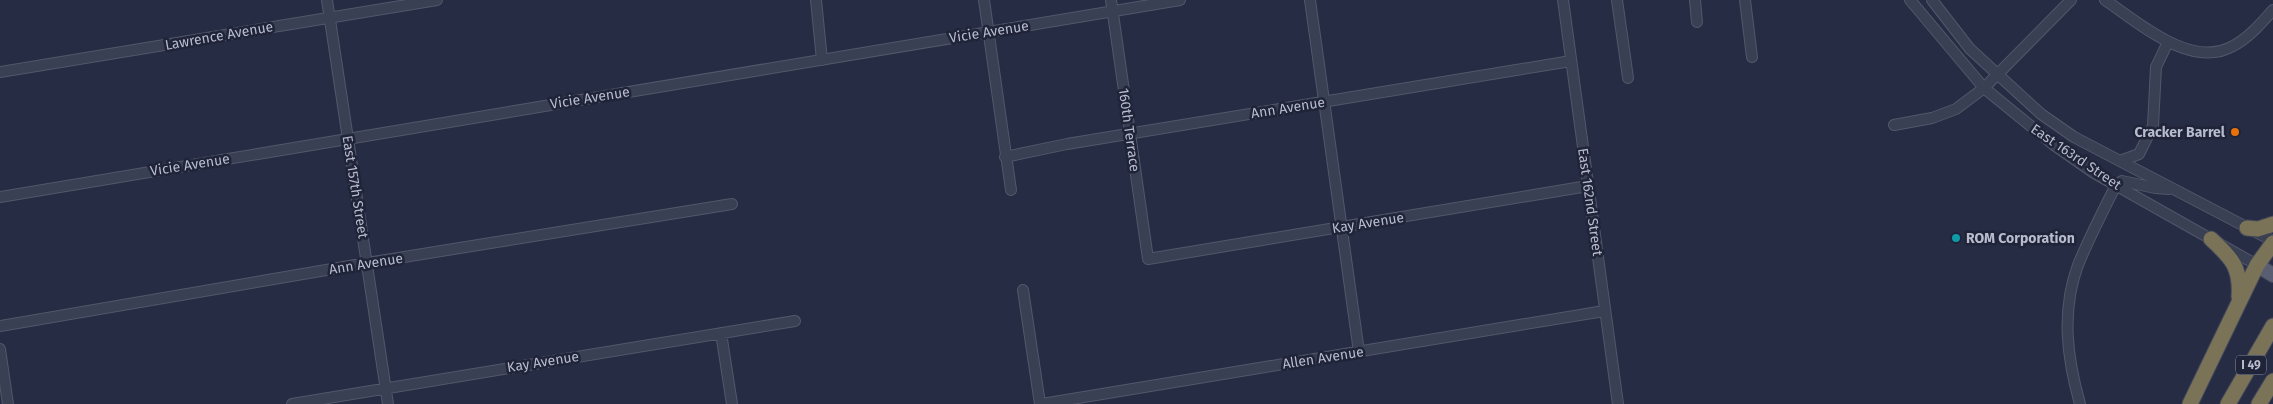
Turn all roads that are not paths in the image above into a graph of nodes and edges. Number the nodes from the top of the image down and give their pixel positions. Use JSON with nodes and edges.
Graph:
{"nodes":[{"id":1,"x":327,"y":0,"type":"edge"},
{"id":2,"x":437,"y":0,"type":"edge"},
{"id":3,"x":816,"y":0,"type":"edge"},
{"id":4,"x":984,"y":0,"type":"edge"},
{"id":5,"x":1111,"y":0,"type":"edge"},
{"id":6,"x":1180,"y":0,"type":"edge"},
{"id":7,"x":1310,"y":0,"type":"edge"},
{"id":8,"x":1563,"y":0,"type":"edge"},
{"id":9,"x":1617,"y":0,"type":"edge"},
{"id":10,"x":1695,"y":0,"type":"edge"},
{"id":11,"x":1745,"y":0,"type":"edge"},
{"id":12,"x":1910,"y":0,"type":"edge"},
{"id":13,"x":1932,"y":0,"type":"edge"},
{"id":14,"x":2071,"y":0,"type":"edge"},
{"id":15,"x":2105,"y":0,"type":"edge"},
{"id":16,"x":2273,"y":10,"type":"edge"},
{"id":17,"x":1112,"y":11,"type":"junction"},
{"id":18,"x":330,"y":18,"type":"junction"},
{"id":19,"x":1697,"y":22,"type":"dead end"},
{"id":20,"x":988,"y":32,"type":"junction"},
{"id":21,"x":2168,"y":42,"type":"junction"},
{"id":22,"x":1752,"y":57,"type":"dead end"},
{"id":23,"x":822,"y":60,"type":"junction"},
{"id":24,"x":1571,"y":61,"type":"junction"},
{"id":25,"x":0,"y":72,"type":"edge"},
{"id":26,"x":1996,"y":74,"type":"junction"},
{"id":27,"x":1628,"y":78,"type":"dead end"},
{"id":28,"x":1984,"y":88,"type":"junction"},
{"id":29,"x":1324,"y":102,"type":"junction"},
{"id":30,"x":1894,"y":125,"type":"dead end"},
{"id":31,"x":1129,"y":134,"type":"junction"},
{"id":32,"x":348,"y":139,"type":"junction"},
{"id":33,"x":2139,"y":154,"type":"junction"},
{"id":34,"x":1005,"y":158,"type":"junction"},
{"id":35,"x":2120,"y":161,"type":"junction"},
{"id":36,"x":2145,"y":174,"type":"junction"},
{"id":37,"x":2116,"y":185,"type":"junction"},
{"id":38,"x":1588,"y":186,"type":"junction"},
{"id":39,"x":2172,"y":189,"type":"junction"},
{"id":40,"x":1011,"y":190,"type":"dead end"},
{"id":41,"x":0,"y":197,"type":"edge"},
{"id":42,"x":732,"y":204,"type":"dead end"},
{"id":43,"x":2273,"y":224,"type":"edge"},
{"id":44,"x":1342,"y":227,"type":"junction"},
{"id":45,"x":2247,"y":228,"type":"junction"},
{"id":46,"x":2211,"y":239,"type":"junction"},
{"id":47,"x":2273,"y":242,"type":"edge"},
{"id":48,"x":1148,"y":260,"type":"joint"},
{"id":49,"x":367,"y":263,"type":"junction"},
{"id":50,"x":2257,"y":265,"type":"junction"},
{"id":51,"x":2273,"y":275,"type":"edge"},
{"id":52,"x":1023,"y":290,"type":"dead end"},
{"id":53,"x":2239,"y":300,"type":"junction"},
{"id":54,"x":1604,"y":311,"type":"junction"},
{"id":55,"x":795,"y":321,"type":"dead end"},
{"id":56,"x":0,"y":326,"type":"edge"},
{"id":57,"x":2273,"y":326,"type":"edge"},
{"id":58,"x":721,"y":333,"type":"junction"},
{"id":59,"x":0,"y":349,"type":"edge"},
{"id":60,"x":1359,"y":352,"type":"junction"},
{"id":61,"x":2273,"y":381,"type":"edge"},
{"id":62,"x":386,"y":388,"type":"junction"},
{"id":63,"x":8,"y":404,"type":"edge"},
{"id":64,"x":292,"y":404,"type":"edge"},
{"id":65,"x":388,"y":404,"type":"edge"},
{"id":66,"x":732,"y":404,"type":"edge"},
{"id":67,"x":1041,"y":404,"type":"edge"},
{"id":68,"x":1618,"y":404,"type":"edge"},
{"id":69,"x":2080,"y":404,"type":"edge"},
{"id":70,"x":2190,"y":404,"type":"edge"},
{"id":71,"x":2228,"y":404,"type":"edge"},
{"id":72,"x":2259,"y":404,"type":"edge"}],
"edges":[{"from":1,"to":18,"type":"street","name":"East 157th Street"},
{"from":2,"to":18,"type":"street","name":"Lawrence Avenue"},
{"from":3,"to":23,"type":"street"},
{"from":4,"to":20,"type":"street"},
{"from":5,"to":17,"type":"street","name":"160th Terrace"},
{"from":6,"to":17,"type":"street","name":"Vicie Avenue"},
{"from":7,"to":29,"type":"street"},
{"from":8,"to":24,"type":"street","name":"East 162nd Street"},
{"from":9,"to":27,"type":"street"},
{"from":10,"to":19,"type":"street"},
{"from":11,"to":22,"type":"street"},
{"from":12,"to":28,"type":"street","name":"East 163rd Street"},
{"from":13,"to":26,"type":"street","name":"East 163rd Street"},
{"from":14,"to":26,"type":"street"},
{"from":15,"to":21,"type":"street"},
{"from":16,"to":21,"type":"street"},
{"from":17,"to":20,"type":"street","name":"Vicie Avenue"},
{"from":17,"to":31,"type":"street","name":"160th Terrace"},
{"from":18,"to":25,"type":"street","name":"Lawrence Avenue"},
{"from":18,"to":32,"type":"street","name":"East 157th Street"},
{"from":20,"to":23,"type":"street","name":"Vicie Avenue"},
{"from":20,"to":34,"type":"street"},
{"from":21,"to":33,"type":"street"},
{"from":23,"to":32,"type":"street","name":"Vicie Avenue"},
{"from":24,"to":29,"type":"street","name":"Ann Avenue"},
{"from":24,"to":38,"type":"street","name":"East 162nd Street"},
{"from":26,"to":28,"type":"street"},
{"from":26,"to":35,"type":"street","name":"East 163rd Street"},
{"from":28,"to":30,"type":"street"},
{"from":28,"to":37,"type":"street","name":"East 163rd Street"},
{"from":29,"to":31,"type":"street","name":"Ann Avenue"},
{"from":29,"to":44,"type":"street"},
{"from":31,"to":34,"type":"street","name":"Ann Avenue"},
{"from":31,"to":48,"type":"street","name":"160th Terrace"},
{"from":32,"to":41,"type":"street","name":"Vicie Avenue"},
{"from":32,"to":49,"type":"street","name":"East 157th Street"},
{"from":33,"to":35,"type":"street"},
{"from":33,"to":36,"type":"street"},
{"from":34,"to":40,"type":"street"},
{"from":35,"to":36,"type":"street","name":"East 163rd Street"},
{"from":36,"to":39,"type":"street","name":"East 163rd Street"},
{"from":37,"to":39,"type":"street"},
{"from":37,"to":46,"type":"street","name":"East 163rd Street"},
{"from":37,"to":69,"type":"street"},
{"from":38,"to":44,"type":"street","name":"Kay Avenue"},
{"from":38,"to":54,"type":"street","name":"East 162nd Street"},
{"from":39,"to":45,"type":"street","name":"East 163rd Street"},
{"from":42,"to":49,"type":"street","name":"Ann Avenue"},
{"from":43,"to":45,"type":"highway"},
{"from":44,"to":48,"type":"street","name":"Kay Avenue"},
{"from":44,"to":60,"type":"street"},
{"from":45,"to":47,"type":"street","name":"East 163rd Street"},
{"from":46,"to":50,"type":"street","name":"East 163rd Street"},
{"from":46,"to":53,"type":"highway"},
{"from":47,"to":50,"type":"highway"},
{"from":49,"to":56,"type":"street","name":"Ann Avenue"},
{"from":49,"to":62,"type":"street","name":"East 157th Street"},
{"from":50,"to":51,"type":"main road","name":"East 163rd Street"},
{"from":50,"to":53,"type":"highway"},
{"from":52,"to":67,"type":"street"},
{"from":53,"to":70,"type":"highway"},
{"from":54,"to":60,"type":"street","name":"Allen Avenue"},
{"from":54,"to":68,"type":"street","name":"East 162nd Street"},
{"from":55,"to":58,"type":"street","name":"Kay Avenue"},
{"from":57,"to":71,"type":"highway","number":"I 49"},
{"from":58,"to":62,"type":"street","name":"Kay Avenue"},
{"from":58,"to":66,"type":"street"},
{"from":59,"to":63,"type":"street"},
{"from":60,"to":67,"type":"street","name":"Allen Avenue"},
{"from":61,"to":72,"type":"highway","number":"I 49"},
{"from":62,"to":64,"type":"street","name":"Kay Avenue"},
{"from":62,"to":65,"type":"street","name":"East 157th Street"}]}
